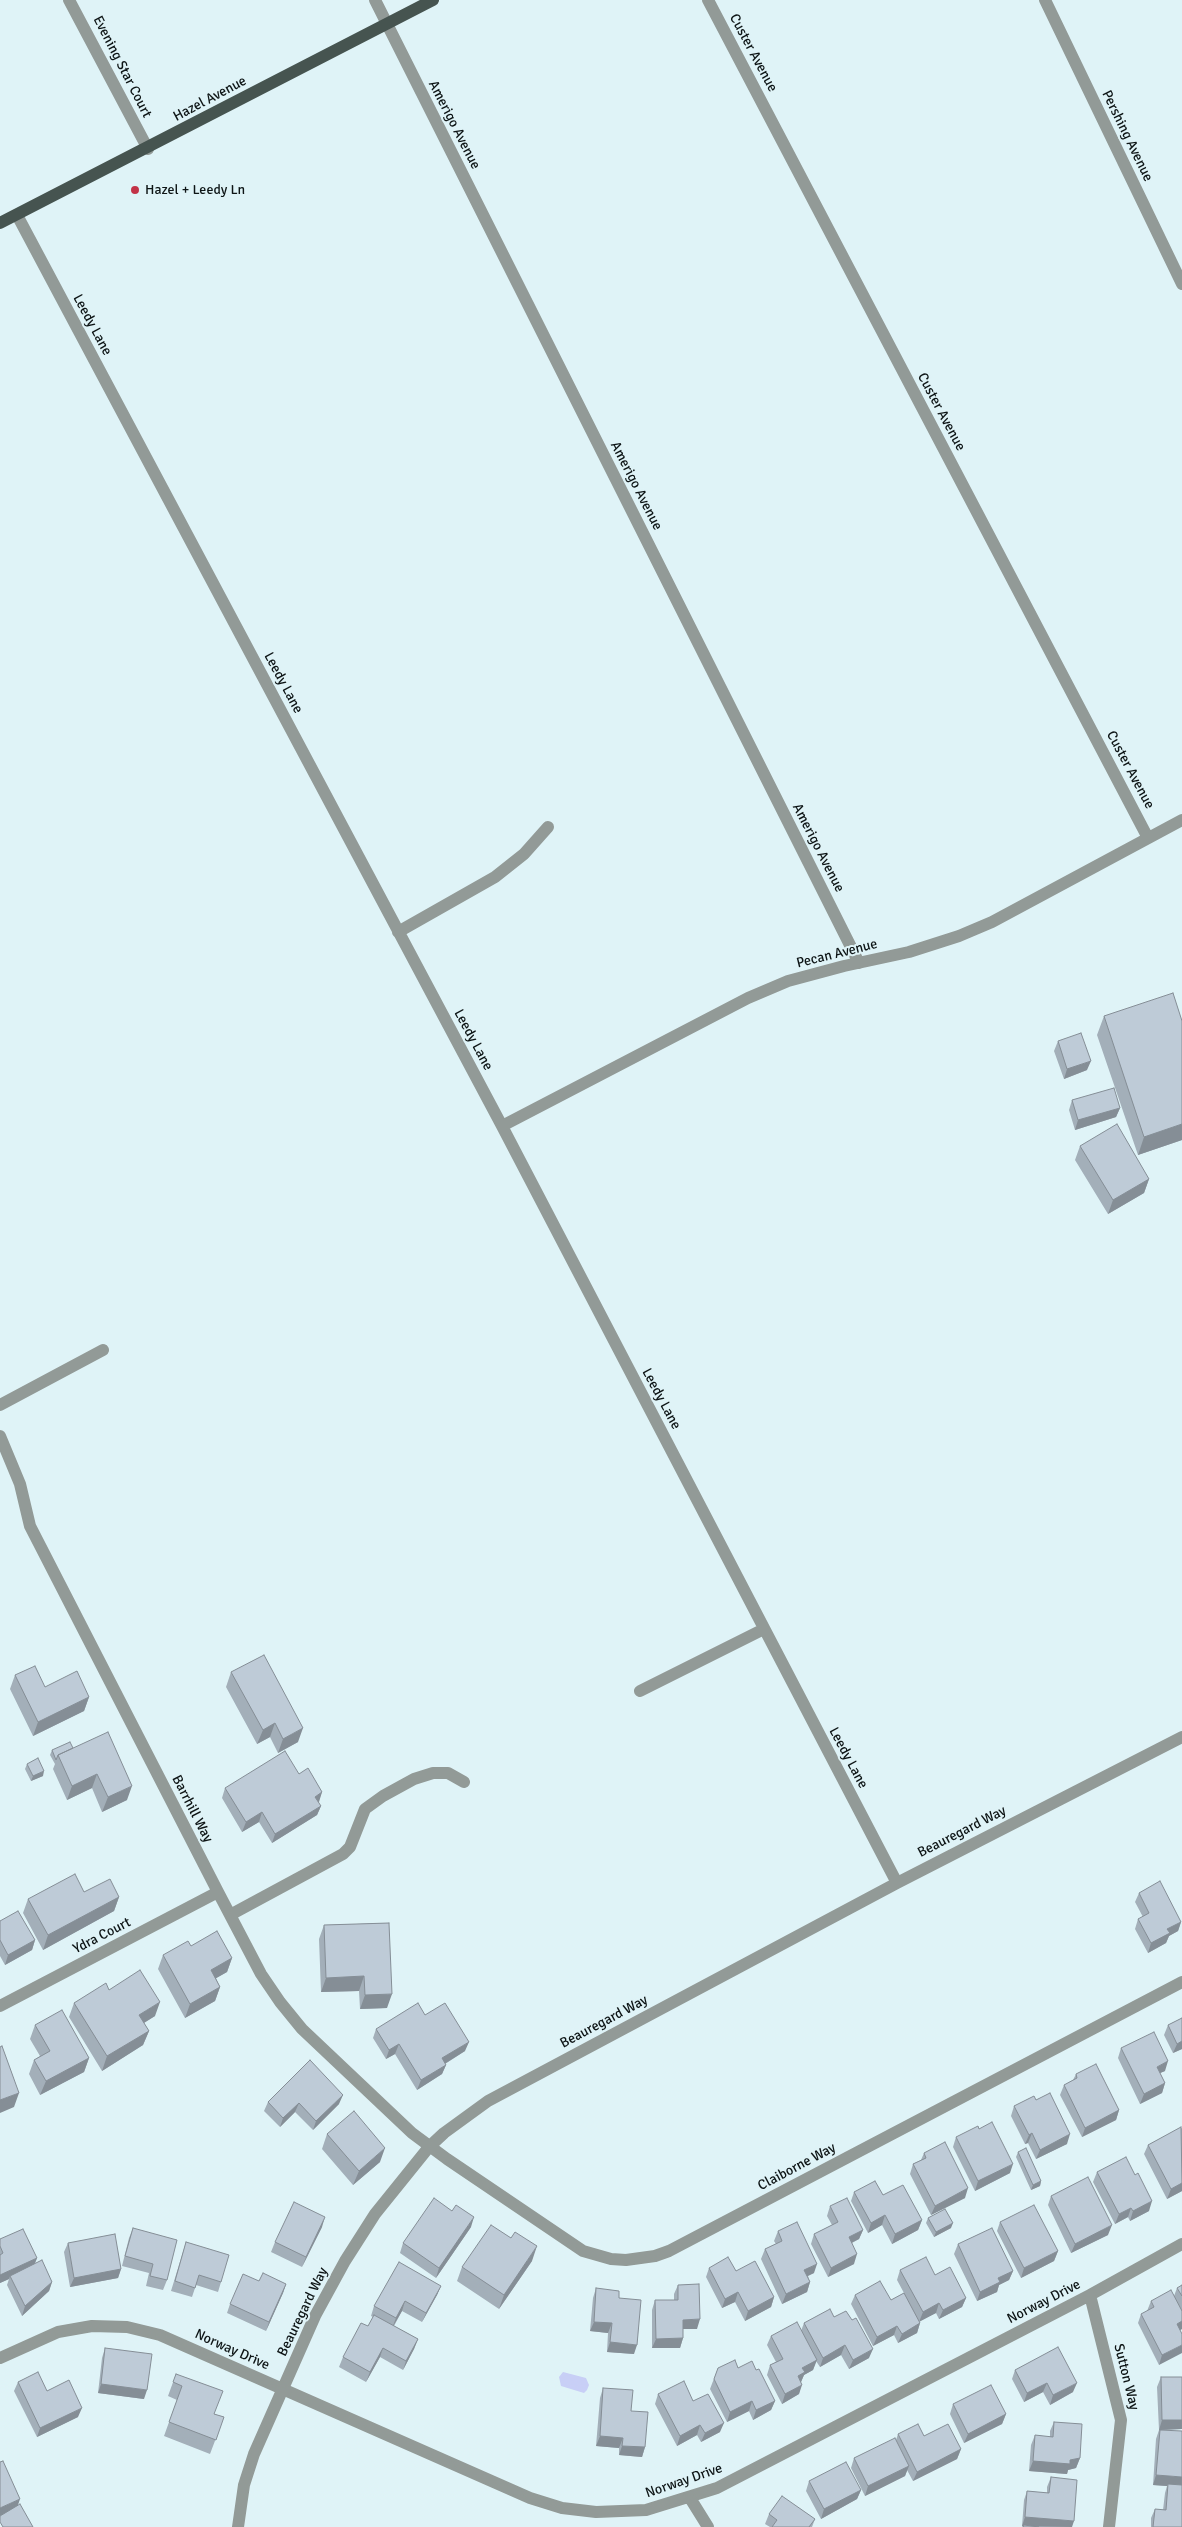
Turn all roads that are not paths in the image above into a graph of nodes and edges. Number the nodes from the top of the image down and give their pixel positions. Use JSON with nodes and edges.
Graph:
{"nodes":[{"id":1,"x":69,"y":0,"type":"edge"},
{"id":2,"x":375,"y":0,"type":"edge"},
{"id":3,"x":433,"y":0,"type":"edge"},
{"id":4,"x":708,"y":0,"type":"edge"},
{"id":5,"x":1045,"y":0,"type":"edge"},
{"id":6,"x":387,"y":23,"type":"junction"},
{"id":7,"x":148,"y":149,"type":"junction"},
{"id":8,"x":17,"y":215,"type":"junction"},
{"id":9,"x":0,"y":224,"type":"edge"},
{"id":10,"x":1182,"y":284,"type":"edge"},
{"id":11,"x":1182,"y":820,"type":"edge"},
{"id":12,"x":548,"y":827,"type":"dead end"},
{"id":13,"x":1148,"y":838,"type":"junction"},
{"id":14,"x":398,"y":932,"type":"junction"},
{"id":15,"x":859,"y":963,"type":"junction"},
{"id":16,"x":502,"y":1126,"type":"junction"},
{"id":17,"x":103,"y":1350,"type":"dead end"},
{"id":18,"x":0,"y":1405,"type":"edge"},
{"id":19,"x":0,"y":1436,"type":"edge"},
{"id":20,"x":764,"y":1629,"type":"junction"},
{"id":21,"x":640,"y":1691,"type":"dead end"},
{"id":22,"x":1182,"y":1736,"type":"edge"},
{"id":23,"x":464,"y":1782,"type":"dead end"},
{"id":24,"x":897,"y":1883,"type":"junction"},
{"id":25,"x":218,"y":1892,"type":"junction"},
{"id":26,"x":230,"y":1915,"type":"junction"},
{"id":27,"x":1182,"y":1982,"type":"edge"},
{"id":28,"x":0,"y":2006,"type":"edge"},
{"id":29,"x":429,"y":2147,"type":"junction"},
{"id":30,"x":1182,"y":2244,"type":"edge"},
{"id":31,"x":1090,"y":2295,"type":"junction"},
{"id":32,"x":0,"y":2358,"type":"edge"},
{"id":33,"x":283,"y":2389,"type":"junction"},
{"id":34,"x":690,"y":2498,"type":"junction"},
{"id":35,"x":238,"y":2527,"type":"edge"},
{"id":36,"x":708,"y":2527,"type":"edge"},
{"id":37,"x":1109,"y":2527,"type":"edge"}],
"edges":[{"from":1,"to":7,"type":"street","name":"Evening Star Court"},
{"from":2,"to":6,"type":"street","name":"Amerigo Avenue"},
{"from":3,"to":6,"type":"main road","name":"Hazel Avenue"},
{"from":4,"to":13,"type":"street","name":"Custer Avenue"},
{"from":5,"to":10,"type":"street","name":"Pershing Avenue"},
{"from":6,"to":7,"type":"main road","name":"Hazel Avenue"},
{"from":6,"to":15,"type":"street","name":"Amerigo Avenue"},
{"from":7,"to":8,"type":"main road","name":"Hazel Avenue"},
{"from":8,"to":9,"type":"main road","name":"Hazel Avenue"},
{"from":8,"to":14,"type":"street","name":"Leedy Lane"},
{"from":11,"to":13,"type":"street","name":"Pecan Avenue"},
{"from":12,"to":14,"type":"street"},
{"from":13,"to":15,"type":"street","name":"Pecan Avenue"},
{"from":14,"to":16,"type":"street","name":"Leedy Lane"},
{"from":15,"to":16,"type":"street","name":"Pecan Avenue"},
{"from":16,"to":20,"type":"street","name":"Leedy Lane"},
{"from":17,"to":18,"type":"street"},
{"from":19,"to":25,"type":"street","name":"Barrhill Way"},
{"from":20,"to":21,"type":"street"},
{"from":20,"to":24,"type":"street","name":"Leedy Lane"},
{"from":22,"to":24,"type":"street","name":"Beauregard Way"},
{"from":23,"to":26,"type":"street"},
{"from":24,"to":29,"type":"street","name":"Beauregard Way"},
{"from":25,"to":26,"type":"street","name":"Barrhill Way"},
{"from":25,"to":28,"type":"street","name":"Ydra Court"},
{"from":26,"to":29,"type":"street","name":"Barrhill Way"},
{"from":27,"to":29,"type":"street","name":"Claiborne Way"},
{"from":29,"to":33,"type":"street","name":"Beauregard Way"},
{"from":30,"to":31,"type":"street","name":"Norway Drive"},
{"from":31,"to":34,"type":"street","name":"Norway Drive"},
{"from":31,"to":37,"type":"street","name":"Sutton Way"},
{"from":32,"to":33,"type":"street","name":"Norway Drive"},
{"from":33,"to":34,"type":"street","name":"Norway Drive"},
{"from":33,"to":35,"type":"street","name":"Beauregard Way"},
{"from":34,"to":36,"type":"street"}]}
